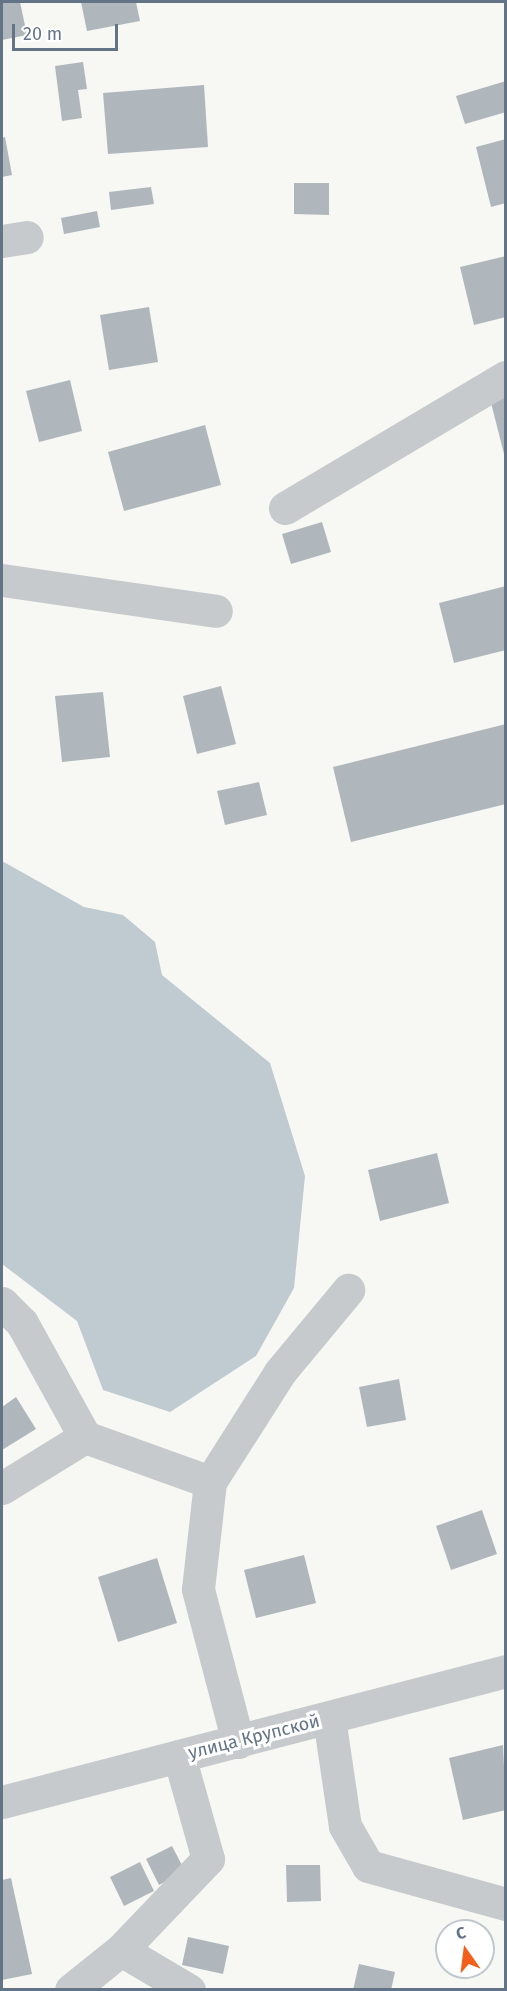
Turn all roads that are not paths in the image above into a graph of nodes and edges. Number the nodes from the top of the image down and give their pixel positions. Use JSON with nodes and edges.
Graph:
{"nodes":[{"id":1,"x":506,"y":377,"type":"edge"},
{"id":2,"x":285,"y":508,"type":"dead end"},
{"id":3,"x":2,"y":580,"type":"edge"},
{"id":4,"x":216,"y":611,"type":"dead end"},
{"id":5,"x":348,"y":1290,"type":"dead end"},
{"id":6,"x":2,"y":1303,"type":"edge"},
{"id":7,"x":85,"y":1437,"type":"junction"},
{"id":8,"x":210,"y":1482,"type":"junction"},
{"id":9,"x":2,"y":1488,"type":"edge"},
{"id":10,"x":506,"y":1671,"type":"edge"},
{"id":11,"x":329,"y":1718,"type":"junction"},
{"id":12,"x":238,"y":1742,"type":"junction"},
{"id":13,"x":179,"y":1756,"type":"junction"},
{"id":14,"x":2,"y":1802,"type":"edge"},
{"id":15,"x":506,"y":1904,"type":"edge"},
{"id":16,"x":120,"y":1950,"type":"junction"},
{"id":17,"x":71,"y":1989,"type":"edge"},
{"id":18,"x":189,"y":1989,"type":"edge"}],
"edges":[{"from":1,"to":2,"type":"street"},
{"from":3,"to":4,"type":"street"},
{"from":5,"to":8,"type":"street"},
{"from":6,"to":7,"type":"street"},
{"from":7,"to":8,"type":"street"},
{"from":7,"to":9,"type":"street"},
{"from":8,"to":12,"type":"street"},
{"from":10,"to":11,"type":"street","name":"улица Крупской"},
{"from":11,"to":12,"type":"street","name":"улица Крупской"},
{"from":11,"to":15,"type":"street"},
{"from":12,"to":13,"type":"street","name":"улица Крупской"},
{"from":13,"to":14,"type":"street","name":"улица Крупской"},
{"from":13,"to":16,"type":"street"},
{"from":16,"to":17,"type":"street"},
{"from":16,"to":18,"type":"street"}]}
